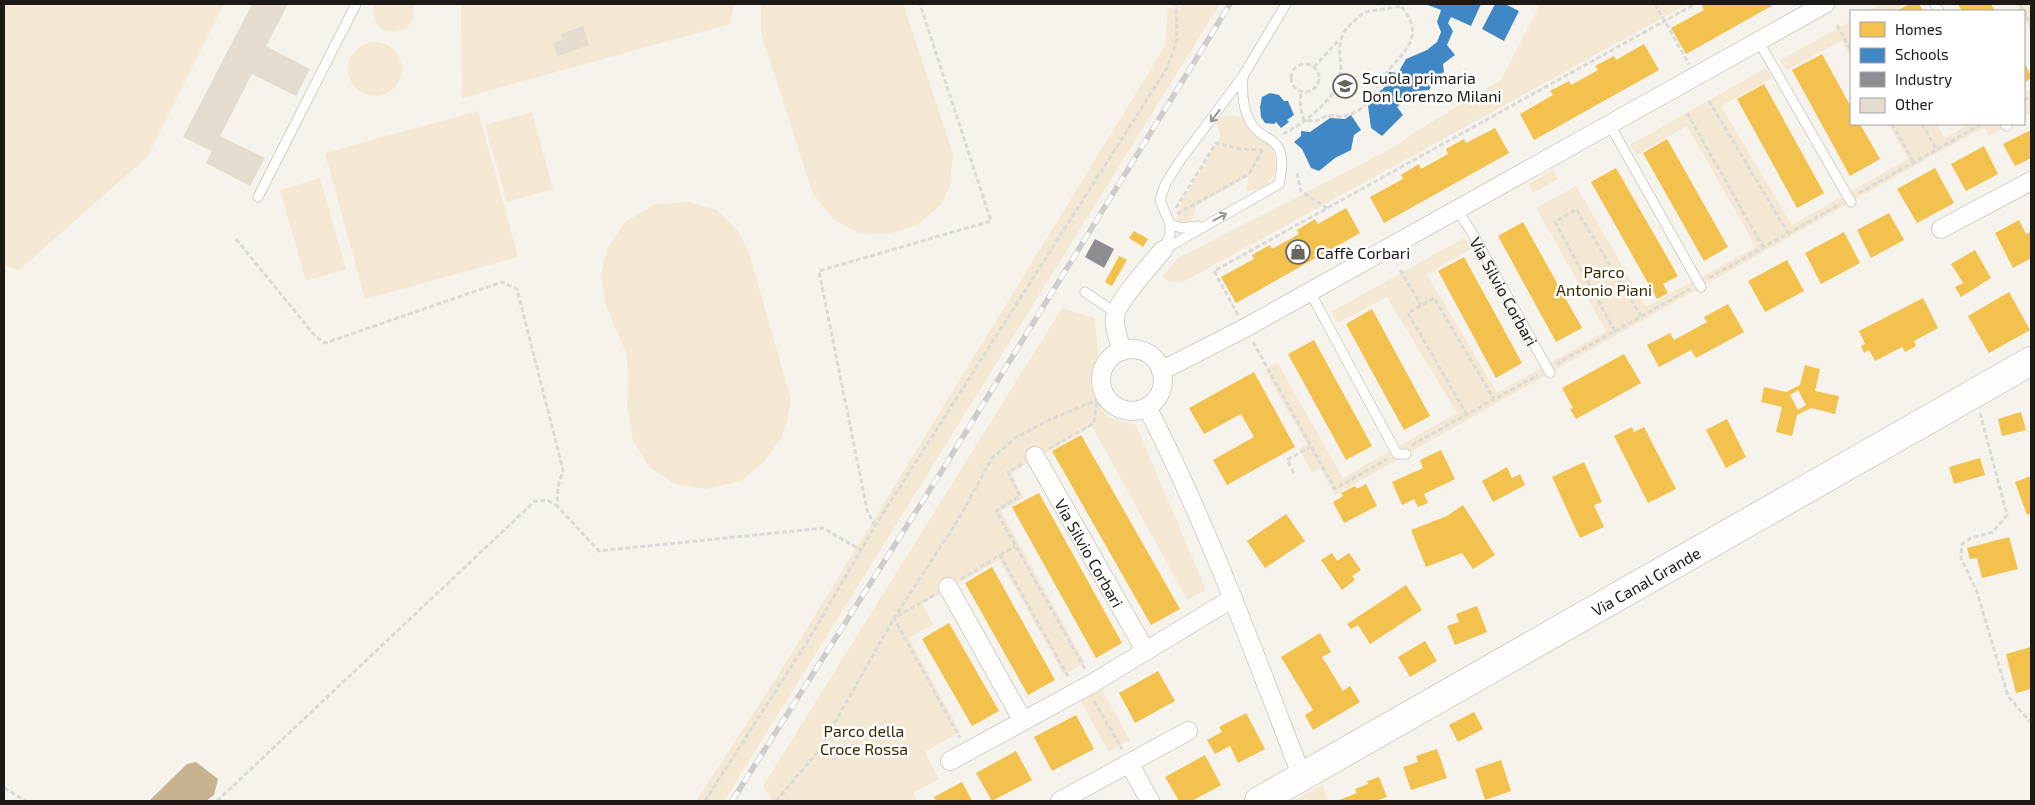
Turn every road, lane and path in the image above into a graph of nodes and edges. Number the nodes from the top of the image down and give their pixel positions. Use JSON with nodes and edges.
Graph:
{"nodes":[{"id":1,"x":356,"y":4,"type":"edge"},
{"id":2,"x":920,"y":4,"type":"edge"},
{"id":3,"x":1176,"y":4,"type":"edge"},
{"id":4,"x":1286,"y":4,"type":"edge"},
{"id":5,"x":1655,"y":4,"type":"edge"},
{"id":6,"x":1694,"y":4,"type":"edge"},
{"id":7,"x":1825,"y":4,"type":"edge"},
{"id":8,"x":1401,"y":5,"type":"edge"},
{"id":9,"x":1665,"y":20,"type":"junction"},
{"id":10,"x":1837,"y":25,"type":"dead end"},
{"id":11,"x":1340,"y":40,"type":"junction"},
{"id":12,"x":1759,"y":42,"type":"junction"},
{"id":13,"x":1850,"y":49,"type":"edge"},
{"id":14,"x":1686,"y":58,"type":"dead end"},
{"id":15,"x":1314,"y":67,"type":"junction"},
{"id":16,"x":1243,"y":76,"type":"junction"},
{"id":17,"x":1301,"y":92,"type":"junction"},
{"id":18,"x":1709,"y":101,"type":"dead end"},
{"id":19,"x":1687,"y":113,"type":"dead end"},
{"id":20,"x":1304,"y":120,"type":"junction"},
{"id":21,"x":1610,"y":125,"type":"junction"},
{"id":22,"x":1893,"y":125,"type":"edge"},
{"id":23,"x":1923,"y":125,"type":"edge"},
{"id":24,"x":1980,"y":125,"type":"edge"},
{"id":25,"x":1290,"y":131,"type":"dead end"},
{"id":26,"x":1267,"y":144,"type":"dead end"},
{"id":27,"x":1263,"y":150,"type":"junction"},
{"id":28,"x":1937,"y":151,"type":"junction"},
{"id":29,"x":1914,"y":163,"type":"junction"},
{"id":30,"x":1297,"y":173,"type":"dead end"},
{"id":31,"x":2031,"y":181,"type":"edge"},
{"id":32,"x":258,"y":197,"type":"dead end"},
{"id":33,"x":1850,"y":200,"type":"junction"},
{"id":34,"x":1328,"y":208,"type":"junction"},
{"id":35,"x":1457,"y":210,"type":"junction"},
{"id":36,"x":1170,"y":224,"type":"junction"},
{"id":37,"x":1203,"y":226,"type":"junction"},
{"id":38,"x":1941,"y":229,"type":"dead end"},
{"id":39,"x":1788,"y":233,"type":"junction"},
{"id":40,"x":236,"y":239,"type":"dead end"},
{"id":41,"x":1763,"y":247,"type":"junction"},
{"id":42,"x":1163,"y":250,"type":"junction"},
{"id":43,"x":1400,"y":270,"type":"dead end"},
{"id":44,"x":1700,"y":285,"type":"junction"},
{"id":45,"x":1085,"y":292,"type":"dead end"},
{"id":46,"x":1310,"y":292,"type":"junction"},
{"id":47,"x":1421,"y":305,"type":"junction"},
{"id":48,"x":1116,"y":313,"type":"junction"},
{"id":49,"x":1641,"y":317,"type":"junction"},
{"id":50,"x":1239,"y":318,"type":"dead end"},
{"id":51,"x":1615,"y":331,"type":"junction"},
{"id":52,"x":1251,"y":339,"type":"dead end"},
{"id":53,"x":1122,"y":351,"type":"junction"},
{"id":54,"x":2031,"y":361,"type":"edge"},
{"id":55,"x":1161,"y":371,"type":"junction"},
{"id":56,"x":1549,"y":371,"type":"junction"},
{"id":57,"x":1099,"y":395,"type":"junction"},
{"id":58,"x":1970,"y":395,"type":"junction"},
{"id":59,"x":1494,"y":399,"type":"junction"},
{"id":60,"x":1147,"y":407,"type":"junction"},
{"id":61,"x":1467,"y":415,"type":"junction"},
{"id":62,"x":1312,"y":446,"type":"junction"},
{"id":63,"x":1402,"y":454,"type":"junction"},
{"id":64,"x":1035,"y":456,"type":"junction"},
{"id":65,"x":1294,"y":473,"type":"dead end"},
{"id":66,"x":557,"y":506,"type":"junction"},
{"id":67,"x":875,"y":526,"type":"junction"},
{"id":68,"x":1015,"y":546,"type":"junction"},
{"id":69,"x":861,"y":550,"type":"junction"},
{"id":70,"x":1000,"y":555,"type":"dead end"},
{"id":71,"x":948,"y":586,"type":"dead end"},
{"id":72,"x":1233,"y":598,"type":"junction"},
{"id":73,"x":1145,"y":650,"type":"junction"},
{"id":74,"x":1089,"y":684,"type":"junction"},
{"id":75,"x":1023,"y":721,"type":"junction"},
{"id":76,"x":2031,"y":722,"type":"edge"},
{"id":77,"x":1188,"y":730,"type":"dead end"},
{"id":78,"x":950,"y":761,"type":"dead end"},
{"id":79,"x":1129,"y":763,"type":"junction"},
{"id":80,"x":1302,"y":777,"type":"junction"},
{"id":81,"x":4,"y":788,"type":"edge"},
{"id":82,"x":26,"y":801,"type":"edge"},
{"id":83,"x":217,"y":801,"type":"edge"},
{"id":84,"x":705,"y":801,"type":"edge"},
{"id":85,"x":776,"y":801,"type":"edge"},
{"id":86,"x":1060,"y":801,"type":"edge"},
{"id":87,"x":1150,"y":801,"type":"edge"},
{"id":88,"x":1259,"y":801,"type":"edge"}],
"edges":[{"from":1,"to":32,"type":"lane"},
{"from":2,"to":67,"type":"path"},
{"from":3,"to":67,"type":"path"},
{"from":4,"to":16,"type":"lane"},
{"from":5,"to":9,"type":"path"},
{"from":6,"to":9,"type":"path"},
{"from":7,"to":12,"type":"street"},
{"from":8,"to":11,"type":"path"},
{"from":8,"to":20,"type":"path"},
{"from":9,"to":14,"type":"path"},
{"from":9,"to":34,"type":"path"},
{"from":10,"to":13,"type":"path"},
{"from":11,"to":15,"type":"path"},
{"from":11,"to":20,"type":"path"},
{"from":12,"to":21,"type":"street"},
{"from":12,"to":33,"type":"lane"},
{"from":15,"to":17,"type":"path"},
{"from":15,"to":17,"type":"path"},
{"from":16,"to":36,"type":"lane","one_way":true},
{"from":37,"to":16,"type":"lane","one_way":true},
{"from":17,"to":20,"type":"path"},
{"from":18,"to":39,"type":"path"},
{"from":19,"to":41,"type":"path"},
{"from":20,"to":25,"type":"path"},
{"from":21,"to":35,"type":"street"},
{"from":21,"to":44,"type":"lane"},
{"from":22,"to":29,"type":"path"},
{"from":23,"to":28,"type":"path"},
{"from":24,"to":28,"type":"path"},
{"from":26,"to":27,"type":"path"},
{"from":27,"to":27,"type":"path"},
{"from":28,"to":29,"type":"path"},
{"from":29,"to":33,"type":"path"},
{"from":30,"to":34,"type":"path"},
{"from":31,"to":38,"type":"street"},
{"from":33,"to":39,"type":"path"},
{"from":34,"to":50,"type":"path"},
{"from":35,"to":46,"type":"street"},
{"from":35,"to":56,"type":"lane","name":"Via Silvio Corbari"},
{"from":36,"to":37,"type":"lane"},
{"from":36,"to":42,"type":"lane"},
{"from":37,"to":42,"type":"lane"},
{"from":39,"to":41,"type":"path"},
{"from":40,"to":66,"type":"path"},
{"from":41,"to":44,"type":"path"},
{"from":42,"to":48,"type":"street"},
{"from":43,"to":47,"type":"path"},
{"from":44,"to":49,"type":"path"},
{"from":45,"to":48,"type":"lane"},
{"from":46,"to":55,"type":"street"},
{"from":46,"to":63,"type":"lane"},
{"from":47,"to":59,"type":"path"},
{"from":47,"to":61,"type":"path"},
{"from":48,"to":53,"type":"street"},
{"from":49,"to":51,"type":"path"},
{"from":49,"to":51,"type":"path"},
{"from":51,"to":56,"type":"path"},
{"from":52,"to":62,"type":"path"},
{"from":53,"to":55,"type":"street"},
{"from":53,"to":57,"type":"street"},
{"from":54,"to":58,"type":"main road","name":"Via Canal Grande"},
{"from":55,"to":60,"type":"street"},
{"from":56,"to":59,"type":"path"},
{"from":57,"to":60,"type":"street"},
{"from":57,"to":64,"type":"path"},
{"from":57,"to":85,"type":"path"},
{"from":58,"to":76,"type":"path"},
{"from":58,"to":80,"type":"main road","name":"Via Canal Grande"},
{"from":59,"to":61,"type":"path"},
{"from":60,"to":72,"type":"street"},
{"from":61,"to":63,"type":"path"},
{"from":62,"to":63,"type":"path"},
{"from":62,"to":65,"type":"path"},
{"from":64,"to":68,"type":"path"},
{"from":64,"to":73,"type":"street","name":"Via Silvio Corbari"},
{"from":66,"to":69,"type":"path"},
{"from":66,"to":83,"type":"path"},
{"from":67,"to":69,"type":"path"},
{"from":68,"to":70,"type":"path"},
{"from":68,"to":74,"type":"path"},
{"from":69,"to":84,"type":"path"},
{"from":71,"to":75,"type":"street"},
{"from":72,"to":73,"type":"street"},
{"from":72,"to":80,"type":"street"},
{"from":73,"to":74,"type":"street"},
{"from":74,"to":75,"type":"street"},
{"from":74,"to":79,"type":"path"},
{"from":75,"to":78,"type":"street"},
{"from":77,"to":79,"type":"street"},
{"from":79,"to":86,"type":"street"},
{"from":79,"to":87,"type":"street"},
{"from":80,"to":88,"type":"main road","name":"Via Canal Grande"},
{"from":81,"to":82,"type":"path"}]}
